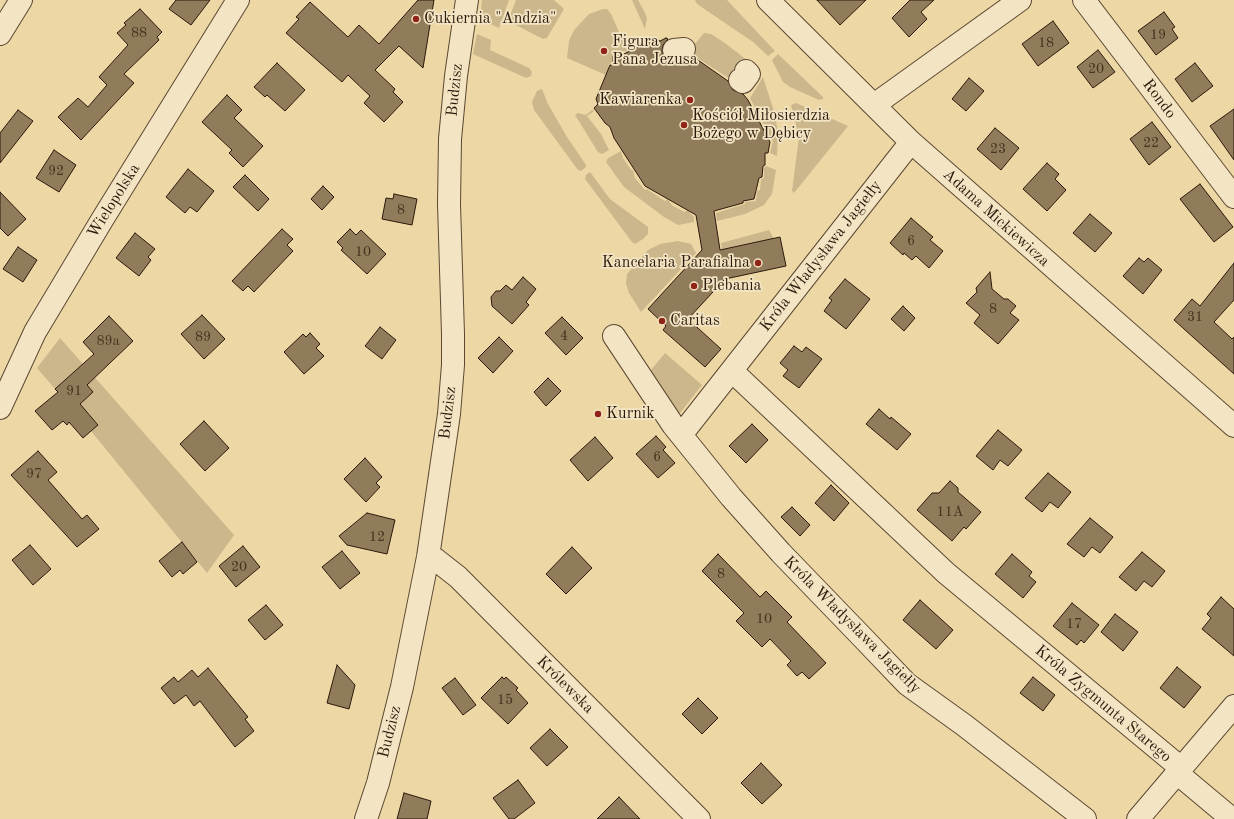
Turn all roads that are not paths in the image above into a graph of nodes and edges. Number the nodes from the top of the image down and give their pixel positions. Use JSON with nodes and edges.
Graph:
{"nodes":[{"id":1,"x":21,"y":0,"type":"edge"},
{"id":2,"x":238,"y":0,"type":"edge"},
{"id":3,"x":467,"y":0,"type":"edge"},
{"id":4,"x":768,"y":0,"type":"edge"},
{"id":5,"x":1020,"y":0,"type":"edge"},
{"id":6,"x":1084,"y":0,"type":"edge"},
{"id":7,"x":0,"y":34,"type":"edge"},
{"id":8,"x":874,"y":106,"type":"junction"},
{"id":9,"x":911,"y":142,"type":"junction"},
{"id":10,"x":1234,"y":198,"type":"edge"},
{"id":11,"x":614,"y":336,"type":"dead end"},
{"id":12,"x":732,"y":371,"type":"junction"},
{"id":13,"x":0,"y":408,"type":"edge"},
{"id":14,"x":1234,"y":426,"type":"edge"},
{"id":15,"x":681,"y":435,"type":"junction"},
{"id":16,"x":428,"y":557,"type":"junction"},
{"id":17,"x":1234,"y":706,"type":"edge"},
{"id":18,"x":1179,"y":770,"type":"junction"},
{"id":19,"x":366,"y":819,"type":"edge"},
{"id":20,"x":698,"y":819,"type":"edge"},
{"id":21,"x":1085,"y":819,"type":"edge"},
{"id":22,"x":1138,"y":819,"type":"edge"},
{"id":23,"x":1232,"y":819,"type":"edge"}],
"edges":[{"from":1,"to":7,"type":"street"},
{"from":2,"to":13,"type":"street","name":"Wielopolska"},
{"from":3,"to":16,"type":"street","name":"Budzisz"},
{"from":4,"to":8,"type":"street","name":"Adama Mickiewicza"},
{"from":5,"to":8,"type":"street"},
{"from":6,"to":10,"type":"street","name":"Rondo"},
{"from":8,"to":9,"type":"street","name":"Adama Mickiewicza"},
{"from":9,"to":12,"type":"street","name":"Króla Władysława Jagiełły"},
{"from":9,"to":14,"type":"street","name":"Adama Mickiewicza"},
{"from":11,"to":15,"type":"street","name":"Króla Władysława Jagiełły"},
{"from":12,"to":15,"type":"street","name":"Króla Władysława Jagiełły"},
{"from":12,"to":18,"type":"street","name":"Króla Zygmunta Starego"},
{"from":15,"to":21,"type":"street","name":"Króla Władysława Jagiełły"},
{"from":16,"to":19,"type":"street","name":"Budzisz"},
{"from":16,"to":20,"type":"street","name":"Królewska"},
{"from":17,"to":18,"type":"street"},
{"from":18,"to":22,"type":"street"},
{"from":18,"to":23,"type":"street","name":"Króla Zygmunta Starego"}]}
